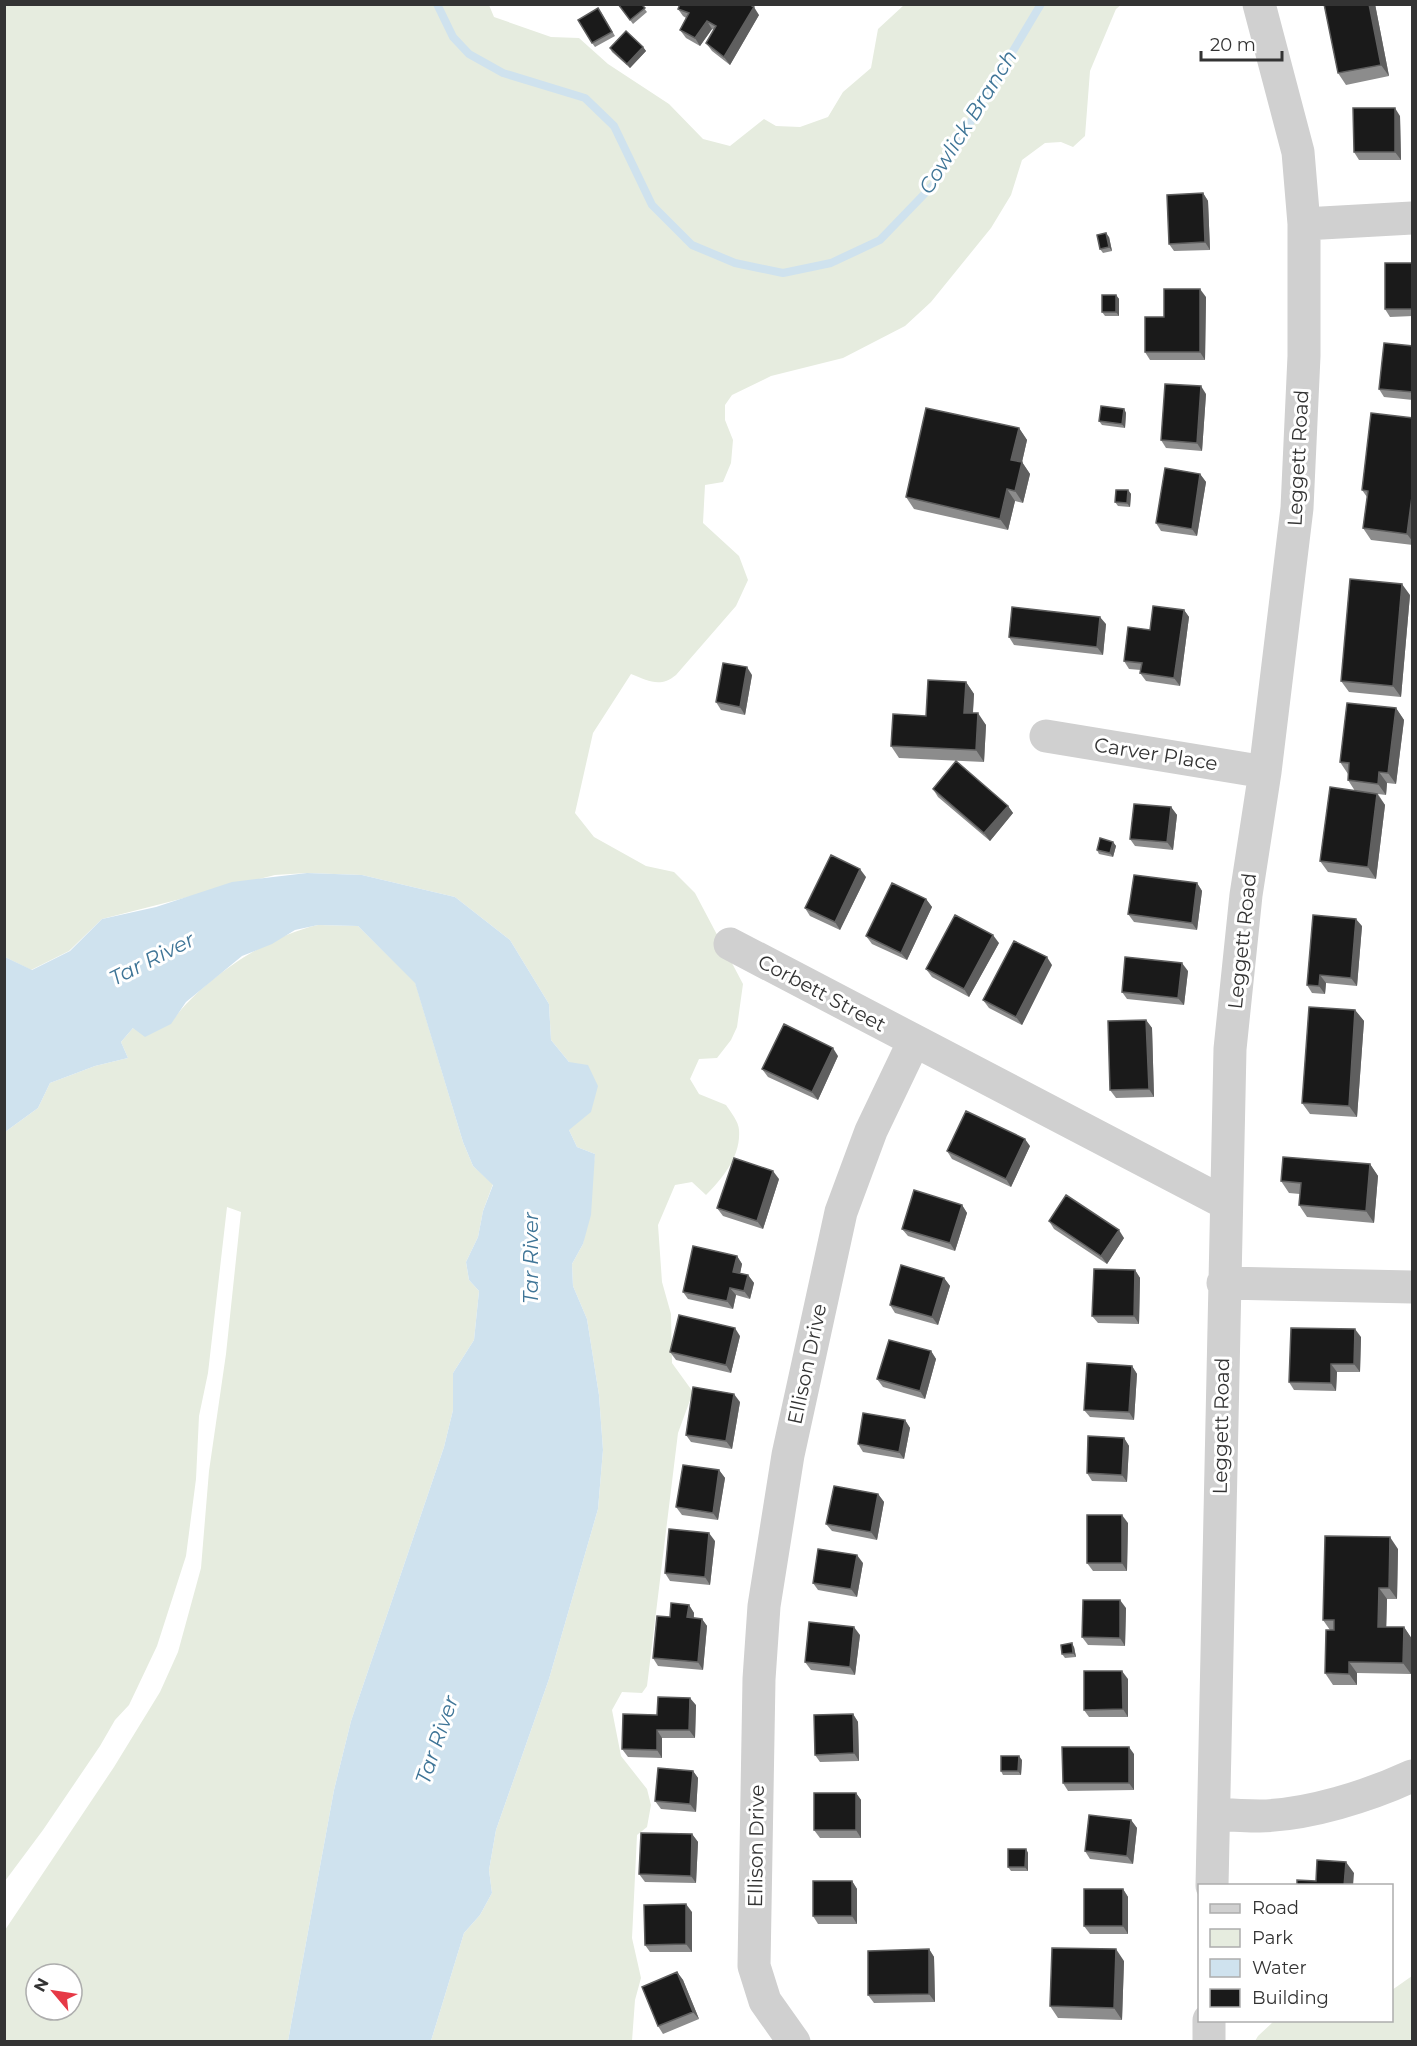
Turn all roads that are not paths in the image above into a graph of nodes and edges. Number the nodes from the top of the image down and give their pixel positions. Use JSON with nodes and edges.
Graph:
{"nodes":[{"id":1,"x":1259,"y":4,"type":"edge"},
{"id":2,"x":1413,"y":218,"type":"edge"},
{"id":3,"x":1304,"y":224,"type":"junction"},
{"id":4,"x":1046,"y":735,"type":"dead end"},
{"id":5,"x":1265,"y":772,"type":"junction"},
{"id":6,"x":730,"y":944,"type":"dead end"},
{"id":7,"x":914,"y":1041,"type":"junction"},
{"id":8,"x":1225,"y":1203,"type":"junction"},
{"id":9,"x":1223,"y":1282,"type":"junction"},
{"id":10,"x":1413,"y":1287,"type":"edge"},
{"id":11,"x":1413,"y":1776,"type":"edge"},
{"id":12,"x":1214,"y":1814,"type":"junction"},
{"id":13,"x":1212,"y":1884,"type":"edge"},
{"id":14,"x":1209,"y":2022,"type":"edge"},
{"id":15,"x":794,"y":2042,"type":"edge"},
{"id":16,"x":1209,"y":2042,"type":"edge"}],
"edges":[{"from":1,"to":3,"type":"street","name":"Leggett Road"},
{"from":2,"to":3,"type":"street"},
{"from":3,"to":5,"type":"street","name":"Leggett Road"},
{"from":4,"to":5,"type":"street","name":"Carver Place"},
{"from":5,"to":8,"type":"street","name":"Leggett Road"},
{"from":6,"to":7,"type":"street","name":"Corbett Street"},
{"from":7,"to":8,"type":"street"},
{"from":7,"to":15,"type":"street","name":"Ellison Drive"},
{"from":8,"to":9,"type":"street","name":"Leggett Road"},
{"from":9,"to":10,"type":"street"},
{"from":9,"to":12,"type":"street","name":"Leggett Road"},
{"from":11,"to":12,"type":"street"},
{"from":12,"to":13,"type":"street","name":"Leggett Road"},
{"from":14,"to":16,"type":"street"}]}
